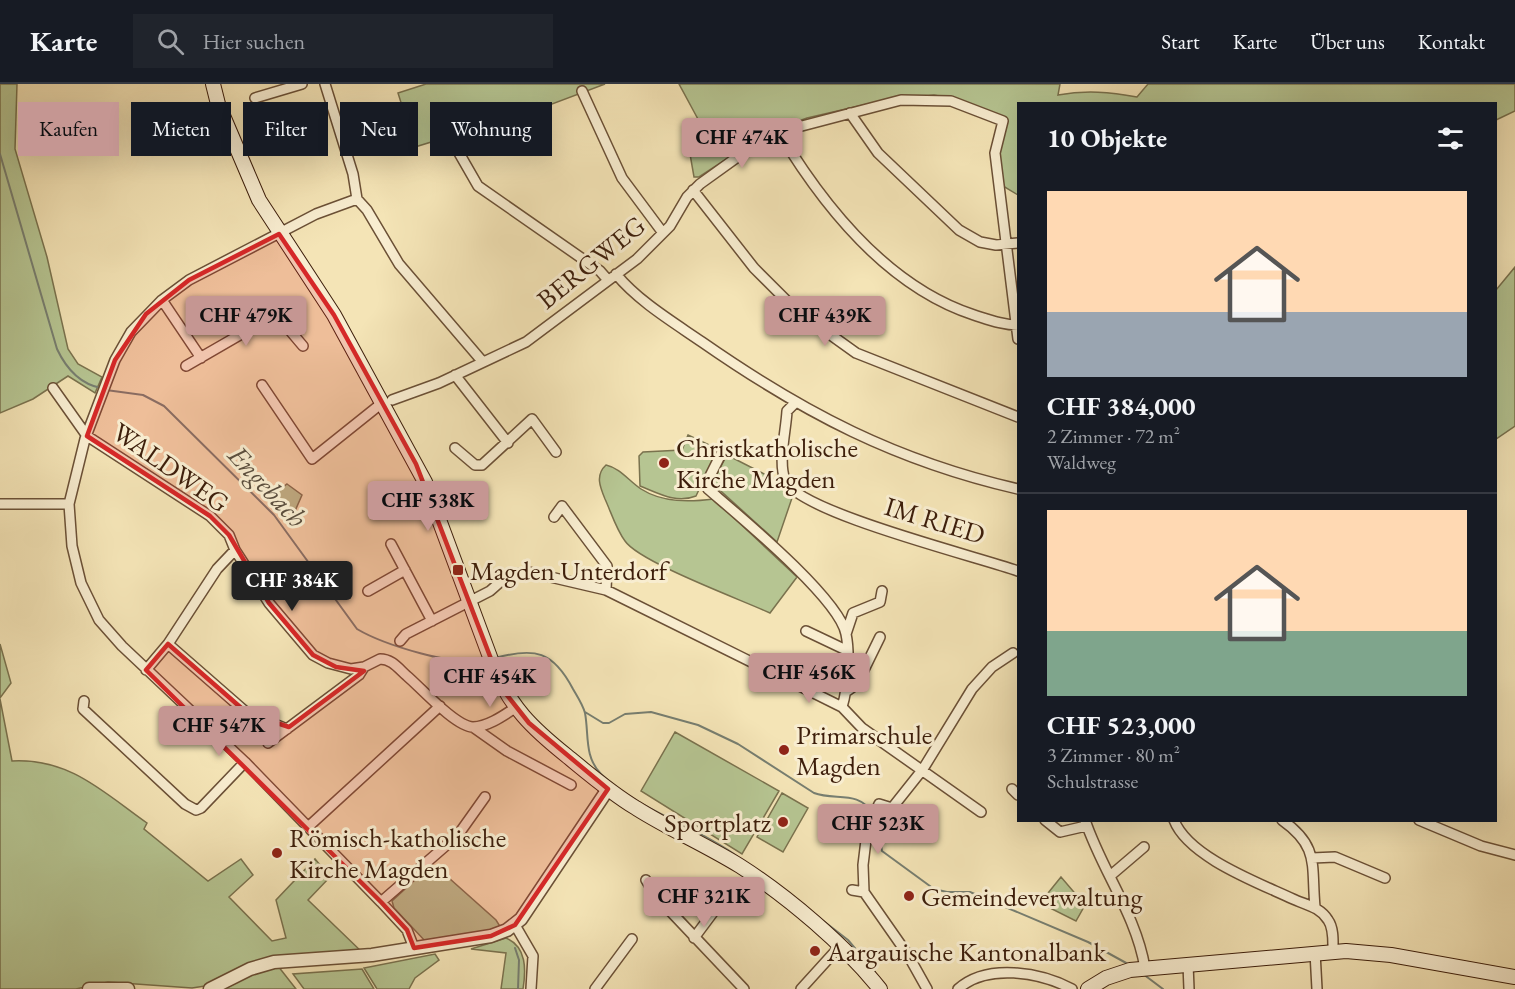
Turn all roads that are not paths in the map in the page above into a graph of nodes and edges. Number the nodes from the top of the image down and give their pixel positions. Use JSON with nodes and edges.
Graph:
{"nodes":[{"id":1,"x":213,"y":84,"type":"edge"},
{"id":2,"x":302,"y":84,"type":"edge"},
{"id":3,"x":325,"y":84,"type":"edge"},
{"id":4,"x":582,"y":91,"type":"dead end"},
{"id":5,"x":255,"y":98,"type":"dead end"},
{"id":6,"x":850,"y":112,"type":"junction"},
{"id":7,"x":779,"y":132,"type":"junction"},
{"id":8,"x":461,"y":156,"type":"edge"},
{"id":9,"x":693,"y":190,"type":"junction"},
{"id":10,"x":357,"y":199,"type":"junction"},
{"id":11,"x":663,"y":233,"type":"junction"},
{"id":12,"x":279,"y":234,"type":"junction"},
{"id":13,"x":1017,"y":243,"type":"edge"},
{"id":14,"x":1005,"y":244,"type":"junction"},
{"id":15,"x":616,"y":274,"type":"junction"},
{"id":16,"x":607,"y":279,"type":"junction"},
{"id":17,"x":162,"y":300,"type":"junction"},
{"id":18,"x":1017,"y":325,"type":"edge"},
{"id":19,"x":303,"y":346,"type":"dead end"},
{"id":20,"x":201,"y":358,"type":"junction"},
{"id":21,"x":482,"y":361,"type":"junction"},
{"id":22,"x":186,"y":366,"type":"dead end"},
{"id":23,"x":455,"y":375,"type":"junction"},
{"id":24,"x":262,"y":385,"type":"dead end"},
{"id":25,"x":53,"y":388,"type":"dead end"},
{"id":26,"x":387,"y":402,"type":"junction"},
{"id":27,"x":795,"y":403,"type":"junction"},
{"id":28,"x":1017,"y":417,"type":"edge"},
{"id":29,"x":87,"y":436,"type":"junction"},
{"id":30,"x":508,"y":443,"type":"junction"},
{"id":31,"x":454,"y":448,"type":"dead end"},
{"id":32,"x":723,"y":450,"type":"dead end"},
{"id":33,"x":556,"y":453,"type":"dead end"},
{"id":34,"x":1017,"y":489,"type":"edge"},
{"id":35,"x":0,"y":504,"type":"edge"},
{"id":36,"x":69,"y":504,"type":"junction"},
{"id":37,"x":554,"y":517,"type":"dead end"},
{"id":38,"x":391,"y":544,"type":"dead end"},
{"id":39,"x":235,"y":550,"type":"junction"},
{"id":40,"x":405,"y":570,"type":"junction"},
{"id":41,"x":1017,"y":571,"type":"edge"},
{"id":42,"x":606,"y":590,"type":"junction"},
{"id":43,"x":368,"y":591,"type":"dead end"},
{"id":44,"x":882,"y":591,"type":"dead end"},
{"id":45,"x":470,"y":602,"type":"junction"},
{"id":46,"x":432,"y":621,"type":"junction"},
{"id":47,"x":806,"y":631,"type":"dead end"},
{"id":48,"x":846,"y":634,"type":"junction"},
{"id":49,"x":880,"y":637,"type":"dead end"},
{"id":50,"x":400,"y":642,"type":"dead end"},
{"id":51,"x":168,"y":644,"type":"junction"},
{"id":52,"x":846,"y":650,"type":"junction"},
{"id":53,"x":1014,"y":653,"type":"dead end"},
{"id":54,"x":364,"y":667,"type":"junction"},
{"id":55,"x":146,"y":670,"type":"junction"},
{"id":56,"x":847,"y":691,"type":"junction"},
{"id":57,"x":84,"y":701,"type":"dead end"},
{"id":58,"x":440,"y":706,"type":"junction"},
{"id":59,"x":842,"y":707,"type":"junction"},
{"id":60,"x":515,"y":708,"type":"junction"},
{"id":61,"x":473,"y":727,"type":"junction"},
{"id":62,"x":287,"y":729,"type":"junction"},
{"id":63,"x":268,"y":743,"type":"dead end"},
{"id":64,"x":244,"y":762,"type":"junction"},
{"id":65,"x":923,"y":769,"type":"junction"},
{"id":66,"x":571,"y":785,"type":"dead end"},
{"id":67,"x":608,"y":789,"type":"junction"},
{"id":68,"x":484,"y":797,"type":"dead end"},
{"id":69,"x":981,"y":812,"type":"dead end"},
{"id":70,"x":1048,"y":822,"type":"edge"},
{"id":71,"x":1175,"y":822,"type":"edge"},
{"id":72,"x":1284,"y":822,"type":"edge"},
{"id":73,"x":1424,"y":822,"type":"edge"},
{"id":74,"x":1085,"y":823,"type":"edge"},
{"id":75,"x":308,"y":827,"type":"junction"},
{"id":76,"x":1144,"y":847,"type":"dead end"},
{"id":77,"x":1515,"y":855,"type":"edge"},
{"id":78,"x":1312,"y":858,"type":"junction"},
{"id":79,"x":1110,"y":876,"type":"junction"},
{"id":80,"x":1385,"y":878,"type":"dead end"},
{"id":81,"x":646,"y":880,"type":"dead end"},
{"id":82,"x":852,"y":890,"type":"dead end"},
{"id":83,"x":864,"y":892,"type":"junction"},
{"id":84,"x":723,"y":899,"type":"dead end"},
{"id":85,"x":381,"y":902,"type":"junction"},
{"id":86,"x":1315,"y":906,"type":"junction"},
{"id":87,"x":515,"y":925,"type":"junction"},
{"id":88,"x":694,"y":938,"type":"junction"},
{"id":89,"x":632,"y":939,"type":"dead end"},
{"id":90,"x":840,"y":946,"type":"junction"},
{"id":91,"x":414,"y":948,"type":"junction"},
{"id":92,"x":1315,"y":952,"type":"junction"},
{"id":93,"x":1333,"y":952,"type":"junction"},
{"id":94,"x":1188,"y":964,"type":"junction"},
{"id":95,"x":1140,"y":969,"type":"junction"},
{"id":96,"x":1515,"y":977,"type":"edge"},
{"id":97,"x":89,"y":989,"type":"edge"},
{"id":98,"x":128,"y":989,"type":"edge"},
{"id":99,"x":210,"y":989,"type":"edge"},
{"id":100,"x":531,"y":989,"type":"edge"},
{"id":101,"x":595,"y":989,"type":"edge"},
{"id":102,"x":744,"y":989,"type":"edge"},
{"id":103,"x":801,"y":989,"type":"edge"},
{"id":104,"x":880,"y":989,"type":"edge"},
{"id":105,"x":927,"y":989,"type":"edge"},
{"id":106,"x":958,"y":989,"type":"edge"},
{"id":107,"x":1072,"y":989,"type":"edge"},
{"id":108,"x":1088,"y":989,"type":"edge"},
{"id":109,"x":1189,"y":989,"type":"edge"},
{"id":110,"x":1317,"y":989,"type":"edge"}],
"edges":[{"from":1,"to":12,"type":"main road"},
{"from":2,"to":5,"type":"street"},
{"from":3,"to":10,"type":"street"},
{"from":4,"to":11,"type":"street"},
{"from":6,"to":7,"type":"street","name":"BERGWEG"},
{"from":6,"to":14,"type":"street"},
{"from":6,"to":14,"type":"street","name":"BERGWEG"},
{"from":7,"to":9,"type":"street","name":"BERGWEG"},
{"from":7,"to":18,"type":"street"},
{"from":8,"to":16,"type":"street"},
{"from":9,"to":11,"type":"street","name":"BERGWEG"},
{"from":9,"to":28,"type":"street"},
{"from":10,"to":12,"type":"street"},
{"from":10,"to":21,"type":"street"},
{"from":11,"to":15,"type":"street","name":"BERGWEG"},
{"from":12,"to":17,"type":"street"},
{"from":12,"to":26,"type":"main road"},
{"from":13,"to":14,"type":"street"},
{"from":14,"to":18,"type":"street"},
{"from":15,"to":16,"type":"street","name":"BERGWEG"},
{"from":15,"to":27,"type":"street"},
{"from":16,"to":21,"type":"street","name":"BERGWEG"},
{"from":17,"to":20,"type":"street"},
{"from":17,"to":29,"type":"street"},
{"from":19,"to":20,"type":"street"},
{"from":20,"to":22,"type":"street"},
{"from":21,"to":23,"type":"street","name":"BERGWEG"},
{"from":23,"to":26,"type":"street","name":"BERGWEG"},
{"from":23,"to":30,"type":"street"},
{"from":24,"to":26,"type":"street","name":"BERGWEG"},
{"from":25,"to":29,"type":"street","name":"WALDWEG"},
{"from":26,"to":45,"type":"main road"},
{"from":27,"to":34,"type":"street"},
{"from":27,"to":41,"type":"street","name":"IM RIED"},
{"from":29,"to":36,"type":"street"},
{"from":29,"to":39,"type":"street","name":"WALDWEG"},
{"from":30,"to":31,"type":"street"},
{"from":30,"to":33,"type":"street"},
{"from":32,"to":48,"type":"street"},
{"from":35,"to":36,"type":"street"},
{"from":36,"to":55,"type":"street"},
{"from":37,"to":42,"type":"street"},
{"from":38,"to":40,"type":"street"},
{"from":39,"to":51,"type":"street"},
{"from":39,"to":54,"type":"street","name":"WALDWEG"},
{"from":40,"to":43,"type":"street"},
{"from":40,"to":46,"type":"street"},
{"from":42,"to":45,"type":"street"},
{"from":42,"to":59,"type":"street"},
{"from":44,"to":48,"type":"street"},
{"from":45,"to":46,"type":"street"},
{"from":45,"to":60,"type":"main road"},
{"from":46,"to":50,"type":"street"},
{"from":47,"to":52,"type":"street"},
{"from":48,"to":52,"type":"street"},
{"from":49,"to":56,"type":"street"},
{"from":51,"to":55,"type":"street"},
{"from":51,"to":62,"type":"street"},
{"from":52,"to":56,"type":"street"},
{"from":53,"to":65,"type":"street"},
{"from":54,"to":58,"type":"street","name":"WALDWEG"},
{"from":54,"to":62,"type":"street"},
{"from":55,"to":64,"type":"street"},
{"from":56,"to":59,"type":"street"},
{"from":57,"to":64,"type":"street"},
{"from":58,"to":61,"type":"street","name":"WALDWEG"},
{"from":58,"to":75,"type":"street"},
{"from":59,"to":65,"type":"street"},
{"from":60,"to":61,"type":"street"},
{"from":60,"to":67,"type":"main road"},
{"from":61,"to":66,"type":"street","name":"WALDWEG"},
{"from":62,"to":63,"type":"street"},
{"from":64,"to":75,"type":"street"},
{"from":65,"to":69,"type":"street"},
{"from":65,"to":83,"type":"street"},
{"from":67,"to":87,"type":"street"},
{"from":67,"to":90,"type":"main road"},
{"from":68,"to":85,"type":"street"},
{"from":70,"to":74,"type":"street"},
{"from":71,"to":86,"type":"street"},
{"from":72,"to":78,"type":"street"},
{"from":73,"to":77,"type":"street"},
{"from":74,"to":79,"type":"street"},
{"from":75,"to":85,"type":"street"},
{"from":76,"to":79,"type":"street"},
{"from":78,"to":80,"type":"street"},
{"from":78,"to":86,"type":"street"},
{"from":79,"to":95,"type":"street"},
{"from":81,"to":88,"type":"street"},
{"from":82,"to":83,"type":"street"},
{"from":83,"to":105,"type":"street"},
{"from":84,"to":88,"type":"street"},
{"from":85,"to":91,"type":"street"},
{"from":86,"to":93,"type":"street"},
{"from":87,"to":91,"type":"street"},
{"from":87,"to":100,"type":"street"},
{"from":88,"to":102,"type":"street"},
{"from":89,"to":101,"type":"street"},
{"from":90,"to":103,"type":"street"},
{"from":90,"to":104,"type":"main road"},
{"from":91,"to":99,"type":"street"},
{"from":92,"to":93,"type":"main road"},
{"from":92,"to":94,"type":"main road"},
{"from":92,"to":110,"type":"street"},
{"from":93,"to":96,"type":"main road"},
{"from":94,"to":95,"type":"main road"},
{"from":94,"to":109,"type":"street"},
{"from":95,"to":108,"type":"main road"},
{"from":97,"to":98,"type":"street"},
{"from":106,"to":107,"type":"street"}]}
